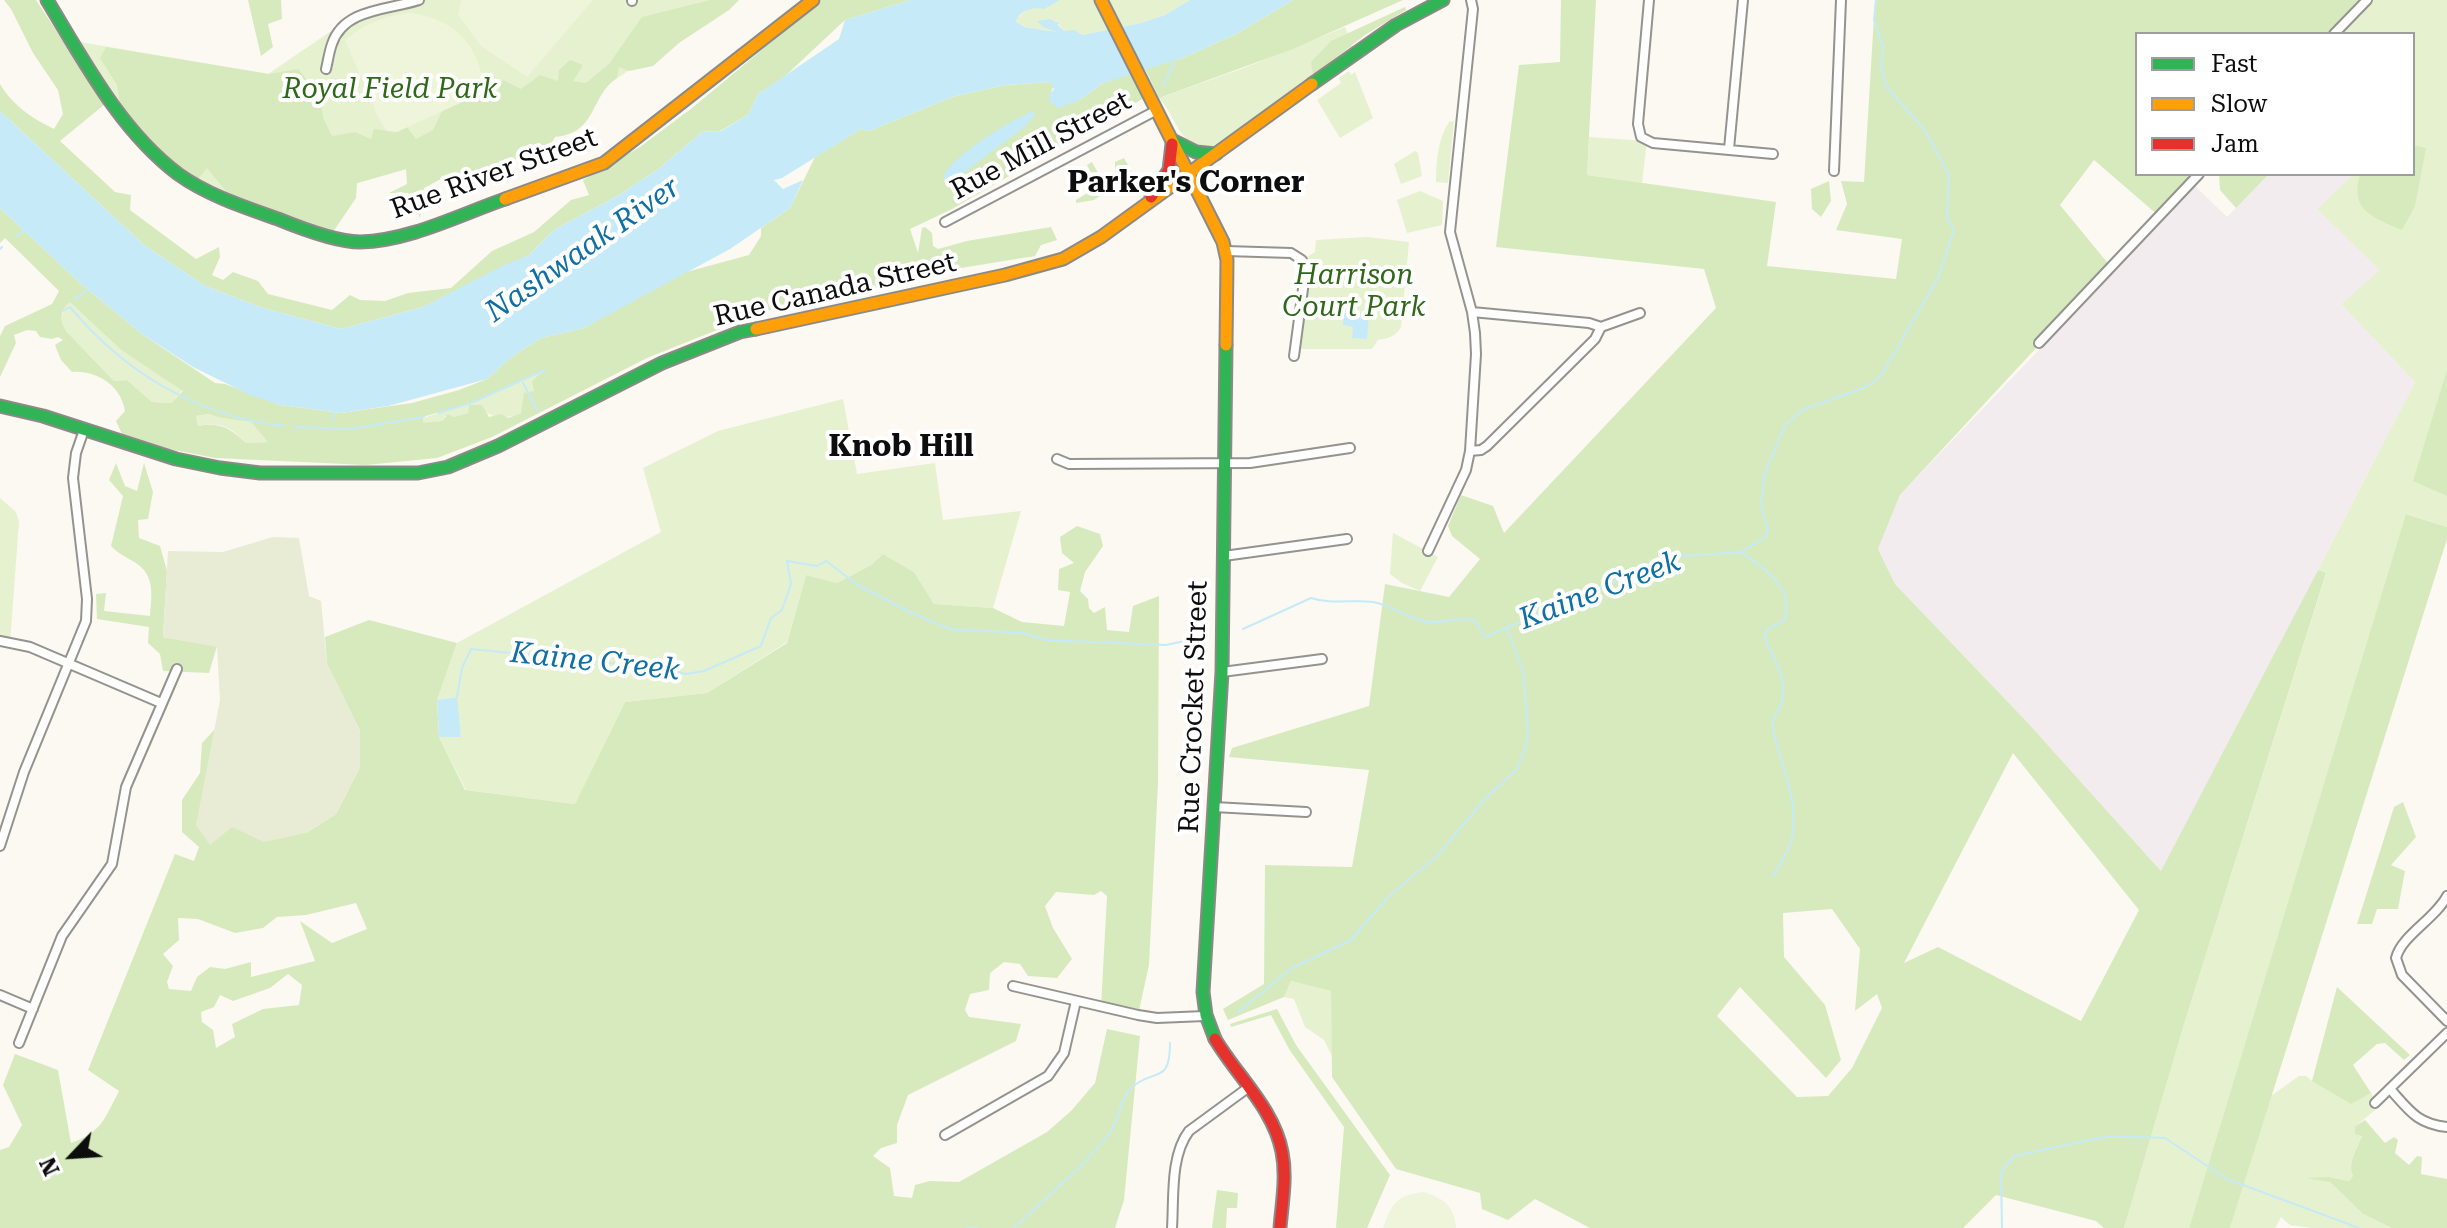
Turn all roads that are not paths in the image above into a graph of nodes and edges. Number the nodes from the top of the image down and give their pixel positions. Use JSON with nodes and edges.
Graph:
{"nodes":[{"id":1,"x":47,"y":0,"type":"edge"},
{"id":2,"x":419,"y":0,"type":"edge"},
{"id":3,"x":813,"y":0,"type":"edge"},
{"id":4,"x":1101,"y":0,"type":"edge"},
{"id":5,"x":1443,"y":0,"type":"edge"},
{"id":6,"x":1471,"y":0,"type":"edge"},
{"id":7,"x":1649,"y":0,"type":"edge"},
{"id":8,"x":1743,"y":0,"type":"edge"},
{"id":9,"x":1841,"y":0,"type":"edge"},
{"id":10,"x":2367,"y":0,"type":"edge"},
{"id":11,"x":2336,"y":32,"type":"edge"},
{"id":12,"x":326,"y":69,"type":"dead end"},
{"id":13,"x":1157,"y":110,"type":"junction"},
{"id":14,"x":1172,"y":140,"type":"junction"},
{"id":15,"x":1729,"y":149,"type":"junction"},
{"id":16,"x":1216,"y":154,"type":"junction"},
{"id":17,"x":1773,"y":154,"type":"dead end"},
{"id":18,"x":1834,"y":171,"type":"dead end"},
{"id":19,"x":1189,"y":175,"type":"junction"},
{"id":20,"x":2197,"y":176,"type":"edge"},
{"id":21,"x":1140,"y":209,"type":"junction"},
{"id":22,"x":945,"y":222,"type":"dead end"},
{"id":23,"x":1226,"y":251,"type":"junction"},
{"id":24,"x":1472,"y":312,"type":"junction"},
{"id":25,"x":1640,"y":313,"type":"dead end"},
{"id":26,"x":1601,"y":327,"type":"junction"},
{"id":27,"x":2039,"y":343,"type":"dead end"},
{"id":28,"x":1294,"y":356,"type":"dead end"},
{"id":29,"x":0,"y":406,"type":"edge"},
{"id":30,"x":84,"y":430,"type":"junction"},
{"id":31,"x":1350,"y":448,"type":"dead end"},
{"id":32,"x":1470,"y":451,"type":"junction"},
{"id":33,"x":1057,"y":459,"type":"dead end"},
{"id":34,"x":1225,"y":464,"type":"junction"},
{"id":35,"x":1347,"y":539,"type":"dead end"},
{"id":36,"x":1428,"y":551,"type":"dead end"},
{"id":37,"x":1224,"y":556,"type":"junction"},
{"id":38,"x":0,"y":641,"type":"edge"},
{"id":39,"x":1322,"y":659,"type":"dead end"},
{"id":40,"x":69,"y":664,"type":"junction"},
{"id":41,"x":177,"y":669,"type":"dead end"},
{"id":42,"x":1222,"y":672,"type":"junction"},
{"id":43,"x":161,"y":703,"type":"junction"},
{"id":44,"x":1214,"y":807,"type":"junction"},
{"id":45,"x":1306,"y":812,"type":"dead end"},
{"id":46,"x":0,"y":846,"type":"edge"},
{"id":47,"x":2447,"y":896,"type":"edge"},
{"id":48,"x":1013,"y":986,"type":"dead end"},
{"id":49,"x":0,"y":995,"type":"edge"},
{"id":50,"x":1076,"y":1001,"type":"junction"},
{"id":51,"x":33,"y":1009,"type":"junction"},
{"id":52,"x":1205,"y":1016,"type":"junction"},
{"id":53,"x":2447,"y":1021,"type":"edge"},
{"id":54,"x":2447,"y":1033,"type":"edge"},
{"id":55,"x":19,"y":1043,"type":"dead end"},
{"id":56,"x":1249,"y":1087,"type":"junction"},
{"id":57,"x":2390,"y":1089,"type":"junction"},
{"id":58,"x":2375,"y":1103,"type":"dead end"},
{"id":59,"x":2447,"y":1127,"type":"edge"},
{"id":60,"x":945,"y":1135,"type":"dead end"},
{"id":61,"x":1172,"y":1228,"type":"edge"},
{"id":62,"x":1280,"y":1228,"type":"edge"}],
"edges":[{"from":1,"to":3,"type":"street","name":"Rue River Street"},
{"from":2,"to":12,"type":"street"},
{"from":4,"to":13,"type":"street","name":"Rue Crocket Street"},
{"from":5,"to":16,"type":"street","name":"Rue Canada Street"},
{"from":6,"to":24,"type":"street"},
{"from":7,"to":15,"type":"street"},
{"from":8,"to":15,"type":"street"},
{"from":9,"to":18,"type":"street"},
{"from":10,"to":11,"type":"street"},
{"from":13,"to":14,"type":"street","name":"Rue Crocket Street"},
{"from":13,"to":22,"type":"street","name":"Rue Mill Street"},
{"from":14,"to":16,"type":"street"},
{"from":14,"to":19,"type":"street","name":"Rue Crocket Street"},
{"from":14,"to":21,"type":"street"},
{"from":15,"to":17,"type":"street"},
{"from":16,"to":19,"type":"street","name":"Rue Canada Street"},
{"from":19,"to":21,"type":"street","name":"Rue Canada Street"},
{"from":19,"to":23,"type":"street","name":"Rue Crocket Street"},
{"from":20,"to":27,"type":"street"},
{"from":21,"to":30,"type":"street","name":"Rue Canada Street"},
{"from":23,"to":28,"type":"street"},
{"from":23,"to":34,"type":"street","name":"Rue Crocket Street"},
{"from":24,"to":26,"type":"street"},
{"from":24,"to":32,"type":"street"},
{"from":25,"to":26,"type":"street"},
{"from":26,"to":32,"type":"street"},
{"from":29,"to":30,"type":"street","name":"Rue Canada Street"},
{"from":30,"to":40,"type":"street"},
{"from":31,"to":34,"type":"street"},
{"from":32,"to":36,"type":"street"},
{"from":33,"to":34,"type":"street"},
{"from":34,"to":37,"type":"street","name":"Rue Crocket Street"},
{"from":35,"to":37,"type":"street"},
{"from":37,"to":42,"type":"street","name":"Rue Crocket Street"},
{"from":38,"to":40,"type":"street"},
{"from":39,"to":42,"type":"street"},
{"from":40,"to":43,"type":"street"},
{"from":40,"to":46,"type":"street"},
{"from":41,"to":43,"type":"street"},
{"from":42,"to":44,"type":"street","name":"Rue Crocket Street"},
{"from":43,"to":51,"type":"street"},
{"from":44,"to":45,"type":"street"},
{"from":44,"to":52,"type":"street","name":"Rue Crocket Street"},
{"from":47,"to":53,"type":"street"},
{"from":48,"to":50,"type":"street"},
{"from":49,"to":51,"type":"street"},
{"from":50,"to":52,"type":"street"},
{"from":50,"to":60,"type":"street"},
{"from":51,"to":55,"type":"street"},
{"from":52,"to":56,"type":"street","name":"Rue Crocket Street"},
{"from":54,"to":57,"type":"street"},
{"from":56,"to":61,"type":"street"},
{"from":56,"to":62,"type":"street","name":"Rue Crocket Street"},
{"from":57,"to":58,"type":"street"},
{"from":57,"to":59,"type":"street"}]}
